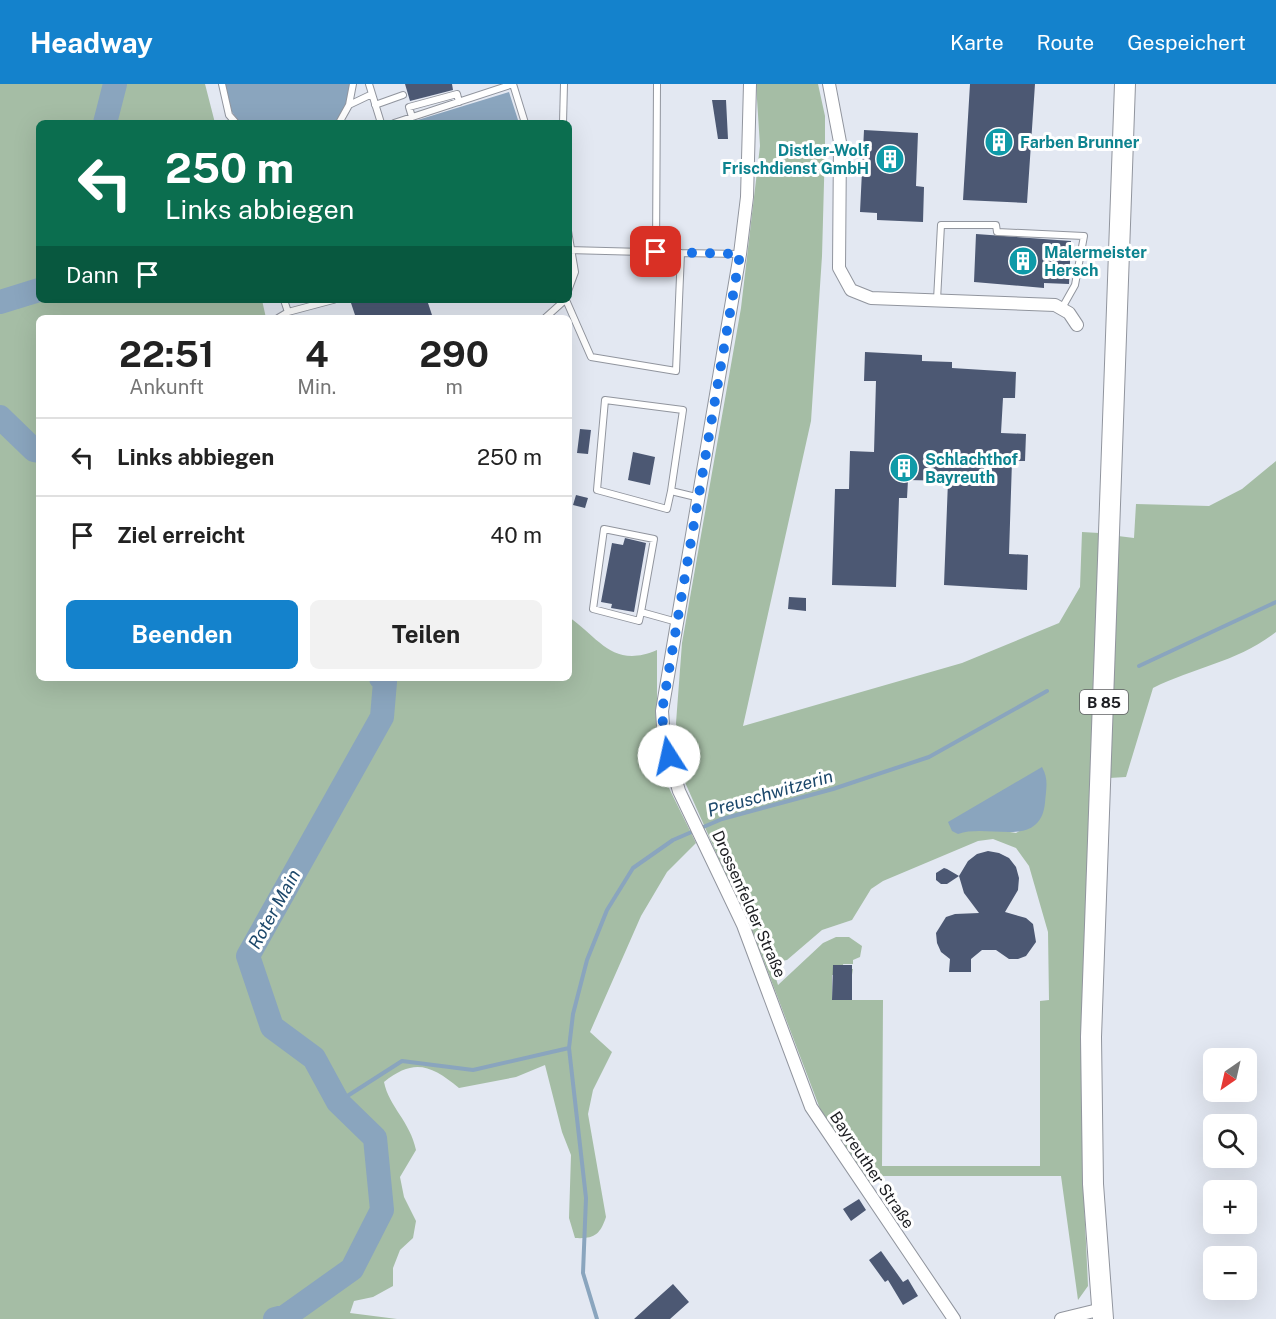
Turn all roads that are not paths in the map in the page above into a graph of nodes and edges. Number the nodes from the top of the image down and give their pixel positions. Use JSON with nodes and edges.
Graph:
{"nodes":[{"id":1,"x":222,"y":84,"type":"edge"},
{"id":2,"x":353,"y":84,"type":"edge"},
{"id":3,"x":369,"y":84,"type":"edge"},
{"id":4,"x":514,"y":84,"type":"edge"},
{"id":5,"x":564,"y":84,"type":"edge"},
{"id":6,"x":657,"y":84,"type":"edge"},
{"id":7,"x":750,"y":84,"type":"edge"},
{"id":8,"x":829,"y":84,"type":"edge"},
{"id":9,"x":1125,"y":84,"type":"edge"},
{"id":10,"x":492,"y":87,"type":"edge"},
{"id":11,"x":372,"y":94,"type":"junction"},
{"id":12,"x":403,"y":95,"type":"dead end"},
{"id":13,"x":349,"y":105,"type":"junction"},
{"id":14,"x":375,"y":105,"type":"junction"},
{"id":15,"x":229,"y":115,"type":"junction"},
{"id":16,"x":230,"y":120,"type":"edge"},
{"id":17,"x":233,"y":120,"type":"edge"},
{"id":18,"x":341,"y":120,"type":"edge"},
{"id":19,"x":378,"y":120,"type":"edge"},
{"id":20,"x":403,"y":120,"type":"edge"},
{"id":21,"x":524,"y":120,"type":"edge"},
{"id":22,"x":564,"y":120,"type":"edge"},
{"id":23,"x":572,"y":249,"type":"edge"},
{"id":24,"x":656,"y":252,"type":"junction"},
{"id":25,"x":681,"y":253,"type":"junction"},
{"id":26,"x":740,"y":254,"type":"junction"},
{"id":27,"x":572,"y":258,"type":"edge"},
{"id":28,"x":572,"y":280,"type":"edge"},
{"id":29,"x":937,"y":301,"type":"junction"},
{"id":30,"x":285,"y":303,"type":"edge"},
{"id":31,"x":322,"y":303,"type":"edge"},
{"id":32,"x":562,"y":303,"type":"edge"},
{"id":33,"x":567,"y":303,"type":"edge"},
{"id":34,"x":1062,"y":308,"type":"junction"},
{"id":35,"x":288,"y":312,"type":"junction"},
{"id":36,"x":283,"y":315,"type":"edge"},
{"id":37,"x":548,"y":315,"type":"edge"},
{"id":38,"x":1077,"y":325,"type":"dead end"},
{"id":39,"x":670,"y":491,"type":"junction"},
{"id":40,"x":701,"y":498,"type":"junction"},
{"id":41,"x":642,"y":612,"type":"junction"},
{"id":42,"x":678,"y":622,"type":"junction"},
{"id":43,"x":782,"y":1030,"type":"joint"},
{"id":44,"x":1102,"y":1314,"type":"edge"},
{"id":45,"x":954,"y":1319,"type":"edge"},
{"id":46,"x":1061,"y":1319,"type":"edge"}],
"edges":[{"from":1,"to":15,"type":"lane"},
{"from":2,"to":13,"type":"lane"},
{"from":3,"to":11,"type":"lane"},
{"from":4,"to":10,"type":"lane"},
{"from":4,"to":21,"type":"lane"},
{"from":5,"to":22,"type":"lane"},
{"from":6,"to":24,"type":"lane"},
{"from":7,"to":26,"type":"street","name":"Drossenfelder Straße"},
{"from":8,"to":29,"type":"street"},
{"from":9,"to":44,"type":"main road","number":"B 85"},
{"from":10,"to":20,"type":"lane"},
{"from":11,"to":13,"type":"lane"},
{"from":11,"to":14,"type":"lane"},
{"from":12,"to":14,"type":"lane"},
{"from":13,"to":18,"type":"lane"},
{"from":14,"to":19,"type":"lane"},
{"from":15,"to":16,"type":"lane"},
{"from":15,"to":17,"type":"lane"},
{"from":23,"to":24,"type":"lane"},
{"from":24,"to":25,"type":"lane"},
{"from":25,"to":26,"type":"lane"},
{"from":25,"to":33,"type":"lane"},
{"from":26,"to":40,"type":"street","name":"Drossenfelder Straße"},
{"from":27,"to":28,"type":"lane"},
{"from":29,"to":34,"type":"street"},
{"from":29,"to":34,"type":"lane"},
{"from":30,"to":35,"type":"lane"},
{"from":31,"to":35,"type":"lane"},
{"from":32,"to":37,"type":"lane"},
{"from":34,"to":38,"type":"street"},
{"from":35,"to":36,"type":"lane"},
{"from":39,"to":39,"type":"lane"},
{"from":39,"to":40,"type":"lane"},
{"from":40,"to":42,"type":"street","name":"Drossenfelder Straße"},
{"from":41,"to":41,"type":"lane"},
{"from":41,"to":42,"type":"lane"},
{"from":42,"to":43,"type":"street","name":"Drossenfelder Straße"},
{"from":43,"to":45,"type":"street","name":"Bayreuther Straße"},
{"from":44,"to":46,"type":"street"}]}
